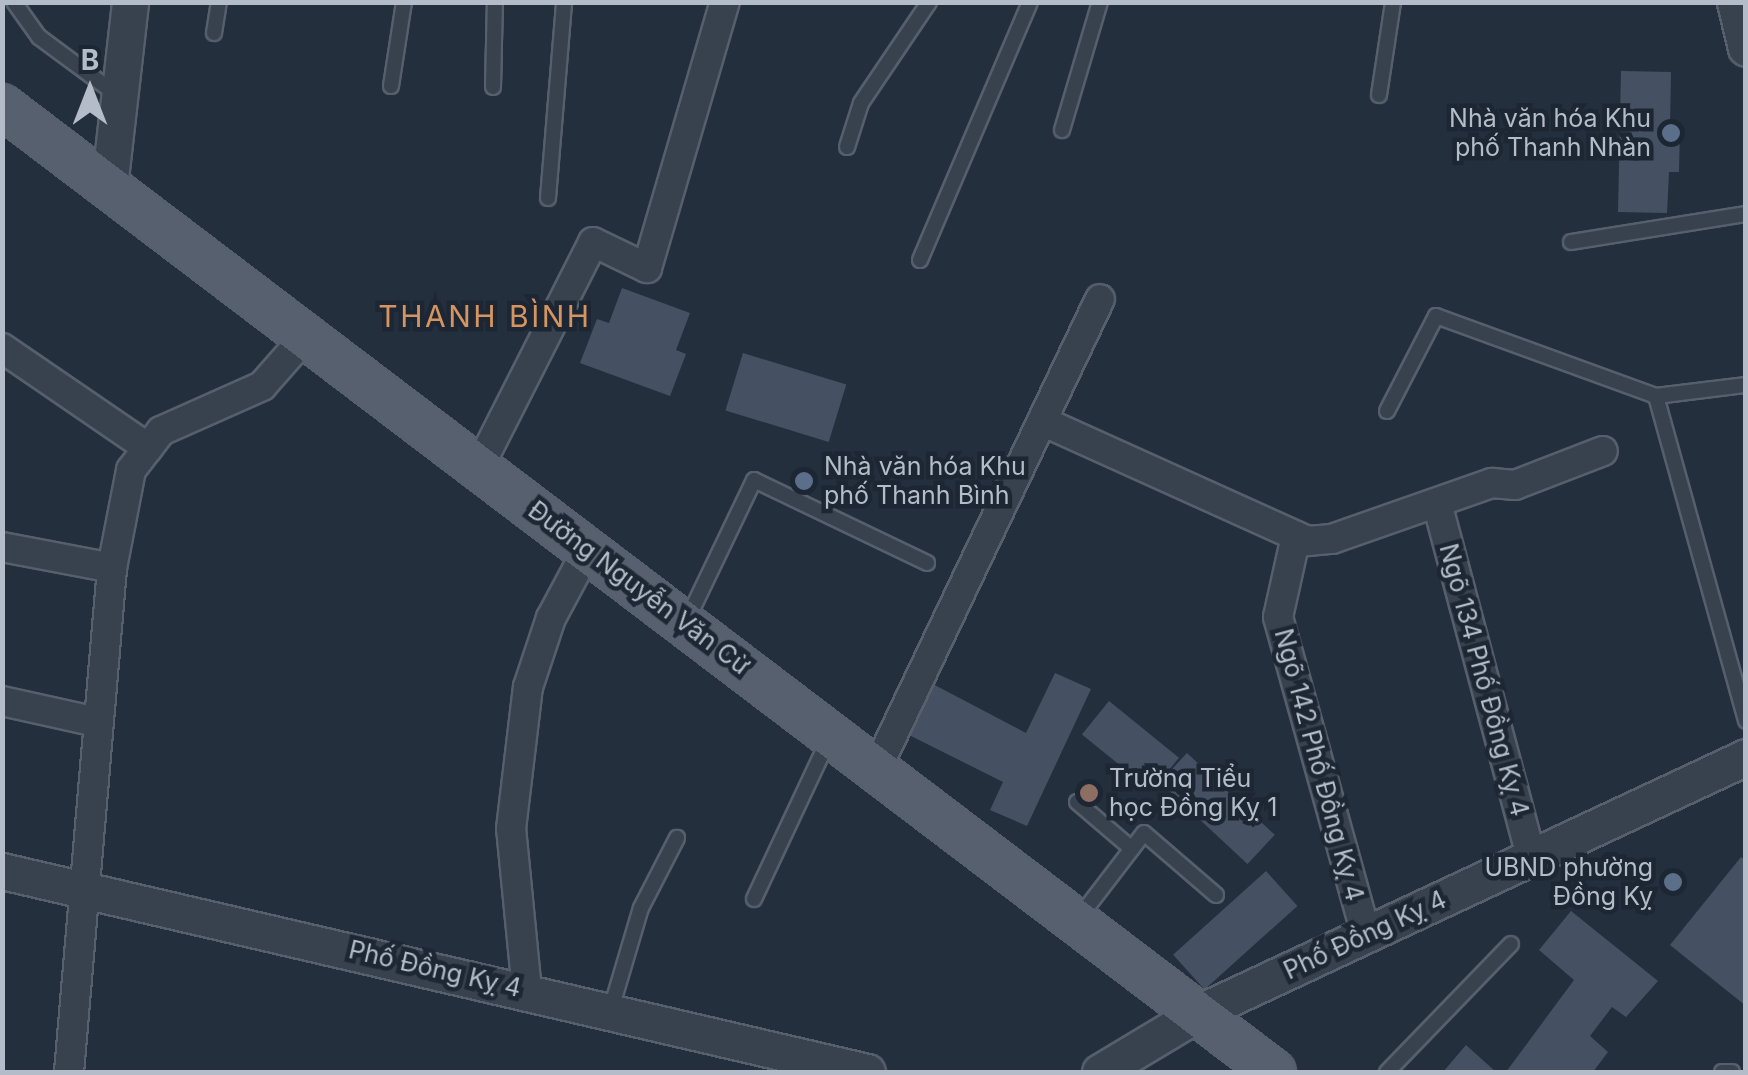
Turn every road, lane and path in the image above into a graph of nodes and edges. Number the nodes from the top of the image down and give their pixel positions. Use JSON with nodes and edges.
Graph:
{"nodes":[{"id":1,"x":14,"y":2,"type":"edge"},
{"id":2,"x":130,"y":2,"type":"edge"},
{"id":3,"x":219,"y":2,"type":"edge"},
{"id":4,"x":404,"y":2,"type":"edge"},
{"id":5,"x":494,"y":2,"type":"edge"},
{"id":6,"x":564,"y":2,"type":"edge"},
{"id":7,"x":725,"y":2,"type":"edge"},
{"id":8,"x":928,"y":2,"type":"edge"},
{"id":9,"x":1030,"y":2,"type":"edge"},
{"id":10,"x":1100,"y":2,"type":"edge"},
{"id":11,"x":1393,"y":2,"type":"edge"},
{"id":12,"x":1735,"y":2,"type":"edge"},
{"id":13,"x":214,"y":33,"type":"dead end"},
{"id":14,"x":1746,"y":48,"type":"edge"},
{"id":15,"x":391,"y":86,"type":"dead end"},
{"id":16,"x":493,"y":88,"type":"dead end"},
{"id":17,"x":1379,"y":95,"type":"dead end"},
{"id":18,"x":119,"y":96,"type":"junction"},
{"id":19,"x":2,"y":106,"type":"edge"},
{"id":20,"x":1062,"y":130,"type":"dead end"},
{"id":21,"x":847,"y":146,"type":"dead end"},
{"id":22,"x":109,"y":187,"type":"junction"},
{"id":23,"x":548,"y":198,"type":"dead end"},
{"id":24,"x":1746,"y":214,"type":"edge"},
{"id":25,"x":1570,"y":242,"type":"dead end"},
{"id":26,"x":920,"y":260,"type":"dead end"},
{"id":27,"x":1100,"y":299,"type":"dead end"},
{"id":28,"x":306,"y":336,"type":"junction"},
{"id":29,"x":2,"y":348,"type":"edge"},
{"id":30,"x":1746,"y":385,"type":"edge"},
{"id":31,"x":1656,"y":396,"type":"junction"},
{"id":32,"x":1387,"y":411,"type":"dead end"},
{"id":33,"x":1042,"y":421,"type":"junction"},
{"id":34,"x":148,"y":448,"type":"junction"},
{"id":35,"x":1604,"y":450,"type":"dead end"},
{"id":36,"x":478,"y":467,"type":"junction"},
{"id":37,"x":1437,"y":503,"type":"junction"},
{"id":38,"x":1296,"y":536,"type":"junction"},
{"id":39,"x":2,"y":547,"type":"edge"},
{"id":40,"x":588,"y":549,"type":"junction"},
{"id":41,"x":927,"y":564,"type":"dead end"},
{"id":42,"x":112,"y":568,"type":"junction"},
{"id":43,"x":686,"y":623,"type":"junction"},
{"id":44,"x":2,"y":701,"type":"edge"},
{"id":45,"x":1746,"y":721,"type":"edge"},
{"id":46,"x":97,"y":722,"type":"junction"},
{"id":47,"x":832,"y":734,"type":"junction"},
{"id":48,"x":1746,"y":758,"type":"edge"},
{"id":49,"x":877,"y":768,"type":"junction"},
{"id":50,"x":1077,"y":802,"type":"dead end"},
{"id":51,"x":677,"y":838,"type":"dead end"},
{"id":52,"x":1132,"y":849,"type":"junction"},
{"id":53,"x":1531,"y":857,"type":"junction"},
{"id":54,"x":2,"y":870,"type":"edge"},
{"id":55,"x":84,"y":889,"type":"junction"},
{"id":56,"x":1216,"y":895,"type":"dead end"},
{"id":57,"x":754,"y":899,"type":"dead end"},
{"id":58,"x":1077,"y":920,"type":"junction"},
{"id":59,"x":1366,"y":934,"type":"junction"},
{"id":60,"x":1510,"y":944,"type":"dead end"},
{"id":61,"x":527,"y":990,"type":"junction"},
{"id":62,"x":611,"y":1011,"type":"junction"},
{"id":63,"x":1200,"y":1012,"type":"junction"},
{"id":64,"x":793,"y":1064,"type":"edge"},
{"id":65,"x":69,"y":1072,"type":"edge"},
{"id":66,"x":867,"y":1072,"type":"edge"},
{"id":67,"x":1100,"y":1072,"type":"edge"},
{"id":68,"x":1274,"y":1072,"type":"edge"},
{"id":69,"x":1387,"y":1072,"type":"edge"},
{"id":70,"x":1722,"y":1072,"type":"edge"},
{"id":71,"x":1732,"y":1072,"type":"edge"}],
"edges":[{"from":1,"to":18,"type":"lane"},
{"from":2,"to":18,"type":"street"},
{"from":3,"to":13,"type":"lane"},
{"from":4,"to":15,"type":"lane"},
{"from":5,"to":16,"type":"lane"},
{"from":6,"to":23,"type":"lane"},
{"from":7,"to":36,"type":"street"},
{"from":8,"to":21,"type":"lane"},
{"from":9,"to":26,"type":"lane"},
{"from":10,"to":20,"type":"lane"},
{"from":11,"to":17,"type":"lane"},
{"from":12,"to":14,"type":"street"},
{"from":18,"to":22,"type":"street"},
{"from":19,"to":22,"type":"main road","name":"Đường Nguyễn Văn Cừ"},
{"from":22,"to":28,"type":"main road","name":"Đường Nguyễn Văn Cừ"},
{"from":24,"to":25,"type":"lane"},
{"from":27,"to":33,"type":"street"},
{"from":28,"to":34,"type":"street"},
{"from":28,"to":36,"type":"main road","name":"Đường Nguyễn Văn Cừ"},
{"from":29,"to":34,"type":"street"},
{"from":30,"to":31,"type":"lane"},
{"from":31,"to":32,"type":"lane"},
{"from":31,"to":45,"type":"lane"},
{"from":33,"to":38,"type":"street"},
{"from":33,"to":49,"type":"street"},
{"from":34,"to":42,"type":"street"},
{"from":35,"to":37,"type":"street"},
{"from":36,"to":40,"type":"main road","name":"Đường Nguyễn Văn Cừ"},
{"from":37,"to":38,"type":"street"},
{"from":37,"to":53,"type":"street","name":"Ngõ 134 Phố Đồng Kỵ 4"},
{"from":38,"to":59,"type":"street","name":"Ngõ 142 Phố Đồng Kỵ 4"},
{"from":39,"to":42,"type":"street"},
{"from":40,"to":43,"type":"main road","name":"Đường Nguyễn Văn Cừ"},
{"from":40,"to":61,"type":"street"},
{"from":41,"to":43,"type":"lane"},
{"from":42,"to":46,"type":"street"},
{"from":43,"to":47,"type":"main road","name":"Đường Nguyễn Văn Cừ"},
{"from":44,"to":46,"type":"street"},
{"from":46,"to":55,"type":"street"},
{"from":47,"to":49,"type":"main road","name":"Đường Nguyễn Văn Cừ"},
{"from":47,"to":57,"type":"lane"},
{"from":48,"to":53,"type":"street","name":"Phố Đồng Kỵ 4"},
{"from":49,"to":58,"type":"main road","name":"Đường Nguyễn Văn Cừ"},
{"from":50,"to":52,"type":"lane"},
{"from":51,"to":62,"type":"lane"},
{"from":52,"to":56,"type":"lane"},
{"from":52,"to":58,"type":"lane"},
{"from":53,"to":59,"type":"street","name":"Phố Đồng Kỵ 4"},
{"from":54,"to":55,"type":"street","name":"Phố Đồng Kỵ 4"},
{"from":55,"to":61,"type":"street","name":"Phố Đồng Kỵ 4"},
{"from":55,"to":65,"type":"street"},
{"from":58,"to":63,"type":"main road","name":"Đường Nguyễn Văn Cừ"},
{"from":59,"to":63,"type":"street","name":"Phố Đồng Kỵ 4"},
{"from":60,"to":69,"type":"lane"},
{"from":61,"to":62,"type":"street","name":"Phố Đồng Kỵ 4"},
{"from":62,"to":64,"type":"street","name":"Phố Đồng Kỵ 4"},
{"from":63,"to":67,"type":"street","name":"Phố Đồng Kỵ 4"},
{"from":63,"to":68,"type":"main road","name":"Đường Nguyễn Văn Cừ"},
{"from":64,"to":66,"type":"street","name":"Phố Đồng Kỵ 4"},
{"from":70,"to":71,"type":"lane"}]}
